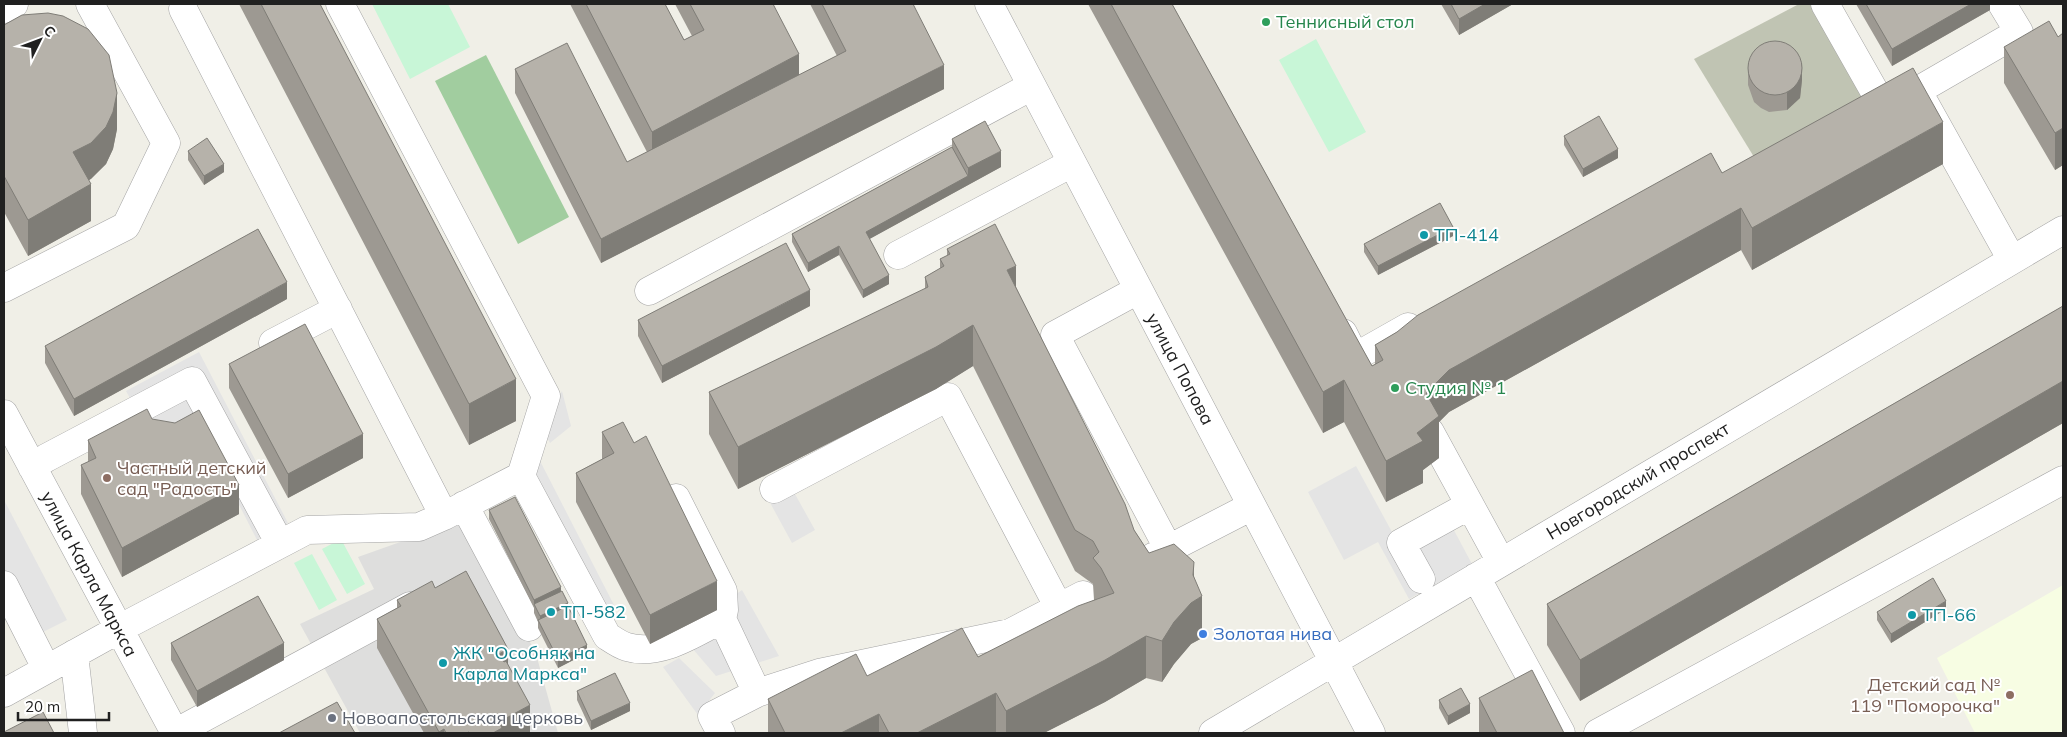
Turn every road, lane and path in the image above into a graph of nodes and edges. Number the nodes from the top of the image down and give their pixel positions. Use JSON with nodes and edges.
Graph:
{"nodes":[{"id":1,"x":14,"y":4,"type":"edge"},
{"id":2,"x":90,"y":4,"type":"edge"},
{"id":3,"x":340,"y":4,"type":"edge"},
{"id":4,"x":989,"y":4,"type":"edge"},
{"id":5,"x":1825,"y":4,"type":"edge"},
{"id":6,"x":2002,"y":4,"type":"edge"},
{"id":7,"x":4,"y":9,"type":"edge"},
{"id":8,"x":183,"y":9,"type":"dead end"},
{"id":9,"x":1032,"y":86,"type":"junction"},
{"id":10,"x":1917,"y":91,"type":"junction"},
{"id":11,"x":1885,"y":110,"type":"junction"},
{"id":12,"x":1860,"y":124,"type":"edge"},
{"id":13,"x":1072,"y":163,"type":"junction"},
{"id":14,"x":2063,"y":230,"type":"edge"},
{"id":15,"x":898,"y":255,"type":"dead end"},
{"id":16,"x":2012,"y":260,"type":"junction"},
{"id":17,"x":4,"y":288,"type":"edge"},
{"id":18,"x":1138,"y":290,"type":"junction"},
{"id":19,"x":648,"y":291,"type":"dead end"},
{"id":20,"x":338,"y":309,"type":"junction"},
{"id":21,"x":1332,"y":314,"type":"edge"},
{"id":22,"x":1432,"y":314,"type":"edge"},
{"id":23,"x":1380,"y":343,"type":"junction"},
{"id":24,"x":255,"y":352,"type":"edge"},
{"id":25,"x":1393,"y":366,"type":"edge"},
{"id":26,"x":4,"y":414,"type":"edge"},
{"id":27,"x":1430,"y":432,"type":"edge"},
{"id":28,"x":32,"y":468,"type":"junction"},
{"id":29,"x":520,"y":476,"type":"junction"},
{"id":30,"x":2063,"y":480,"type":"edge"},
{"id":31,"x":774,"y":489,"type":"dead end"},
{"id":32,"x":676,"y":498,"type":"edge"},
{"id":33,"x":1470,"y":505,"type":"junction"},
{"id":34,"x":1252,"y":506,"type":"junction"},
{"id":35,"x":454,"y":510,"type":"junction"},
{"id":36,"x":280,"y":544,"type":"junction"},
{"id":37,"x":1169,"y":550,"type":"junction"},
{"id":38,"x":1501,"y":562,"type":"junction"},
{"id":39,"x":1138,"y":564,"type":"edge"},
{"id":40,"x":1476,"y":577,"type":"junction"},
{"id":41,"x":1421,"y":579,"type":"dead end"},
{"id":42,"x":4,"y":585,"type":"edge"},
{"id":43,"x":1083,"y":595,"type":"dead end"},
{"id":44,"x":428,"y":596,"type":"edge"},
{"id":45,"x":1058,"y":606,"type":"junction"},
{"id":46,"x":722,"y":619,"type":"junction"},
{"id":47,"x":529,"y":627,"type":"dead end"},
{"id":48,"x":119,"y":630,"type":"junction"},
{"id":49,"x":74,"y":654,"type":"junction"},
{"id":50,"x":1333,"y":661,"type":"junction"},
{"id":51,"x":46,"y":668,"type":"junction"},
{"id":52,"x":4,"y":693,"type":"edge"},
{"id":53,"x":758,"y":693,"type":"junction"},
{"id":54,"x":83,"y":733,"type":"edge"},
{"id":55,"x":175,"y":733,"type":"edge"},
{"id":56,"x":721,"y":733,"type":"edge"},
{"id":57,"x":1214,"y":733,"type":"edge"},
{"id":58,"x":1371,"y":733,"type":"edge"},
{"id":59,"x":1561,"y":733,"type":"edge"},
{"id":60,"x":1598,"y":733,"type":"edge"}],
"edges":[{"from":1,"to":7,"type":"street"},
{"from":2,"to":17,"type":"street"},
{"from":3,"to":29,"type":"street"},
{"from":4,"to":9,"type":"street","name":"улица Попова"},
{"from":5,"to":11,"type":"street"},
{"from":6,"to":10,"type":"street"},
{"from":8,"to":20,"type":"street"},
{"from":9,"to":13,"type":"street","name":"улица Попова"},
{"from":9,"to":19,"type":"street"},
{"from":10,"to":11,"type":"street"},
{"from":10,"to":16,"type":"street"},
{"from":11,"to":12,"type":"street"},
{"from":13,"to":15,"type":"street"},
{"from":13,"to":18,"type":"street","name":"улица Попова"},
{"from":14,"to":16,"type":"street","name":"Новгородский проспект"},
{"from":16,"to":38,"type":"street","name":"Новгородский проспект"},
{"from":18,"to":34,"type":"street","name":"улица Попова"},
{"from":18,"to":37,"type":"street"},
{"from":20,"to":24,"type":"street"},
{"from":20,"to":35,"type":"street"},
{"from":21,"to":23,"type":"street"},
{"from":22,"to":23,"type":"street"},
{"from":23,"to":25,"type":"street"},
{"from":26,"to":28,"type":"street","name":"улица Карла Маркса"},
{"from":27,"to":33,"type":"street"},
{"from":28,"to":36,"type":"street"},
{"from":28,"to":48,"type":"street","name":"улица Карла Маркса"},
{"from":29,"to":35,"type":"street"},
{"from":29,"to":46,"type":"street"},
{"from":30,"to":60,"type":"street"},
{"from":31,"to":45,"type":"street"},
{"from":32,"to":46,"type":"street"},
{"from":33,"to":38,"type":"street"},
{"from":33,"to":41,"type":"street"},
{"from":34,"to":37,"type":"street"},
{"from":34,"to":50,"type":"street","name":"улица Попова"},
{"from":35,"to":36,"type":"street"},
{"from":35,"to":47,"type":"street"},
{"from":36,"to":48,"type":"street"},
{"from":37,"to":39,"type":"street"},
{"from":38,"to":40,"type":"street","name":"Новгородский проспект"},
{"from":40,"to":50,"type":"street","name":"Новгородский проспект"},
{"from":40,"to":59,"type":"street"},
{"from":42,"to":51,"type":"street"},
{"from":43,"to":45,"type":"street"},
{"from":44,"to":55,"type":"street"},
{"from":45,"to":53,"type":"street"},
{"from":46,"to":53,"type":"street"},
{"from":48,"to":49,"type":"street"},
{"from":48,"to":55,"type":"street","name":"улица Карла Маркса"},
{"from":49,"to":51,"type":"street"},
{"from":49,"to":54,"type":"street"},
{"from":50,"to":57,"type":"street","name":"Новгородский проспект"},
{"from":50,"to":58,"type":"street","name":"улица Попова"},
{"from":51,"to":52,"type":"street"},
{"from":53,"to":56,"type":"street"}]}
